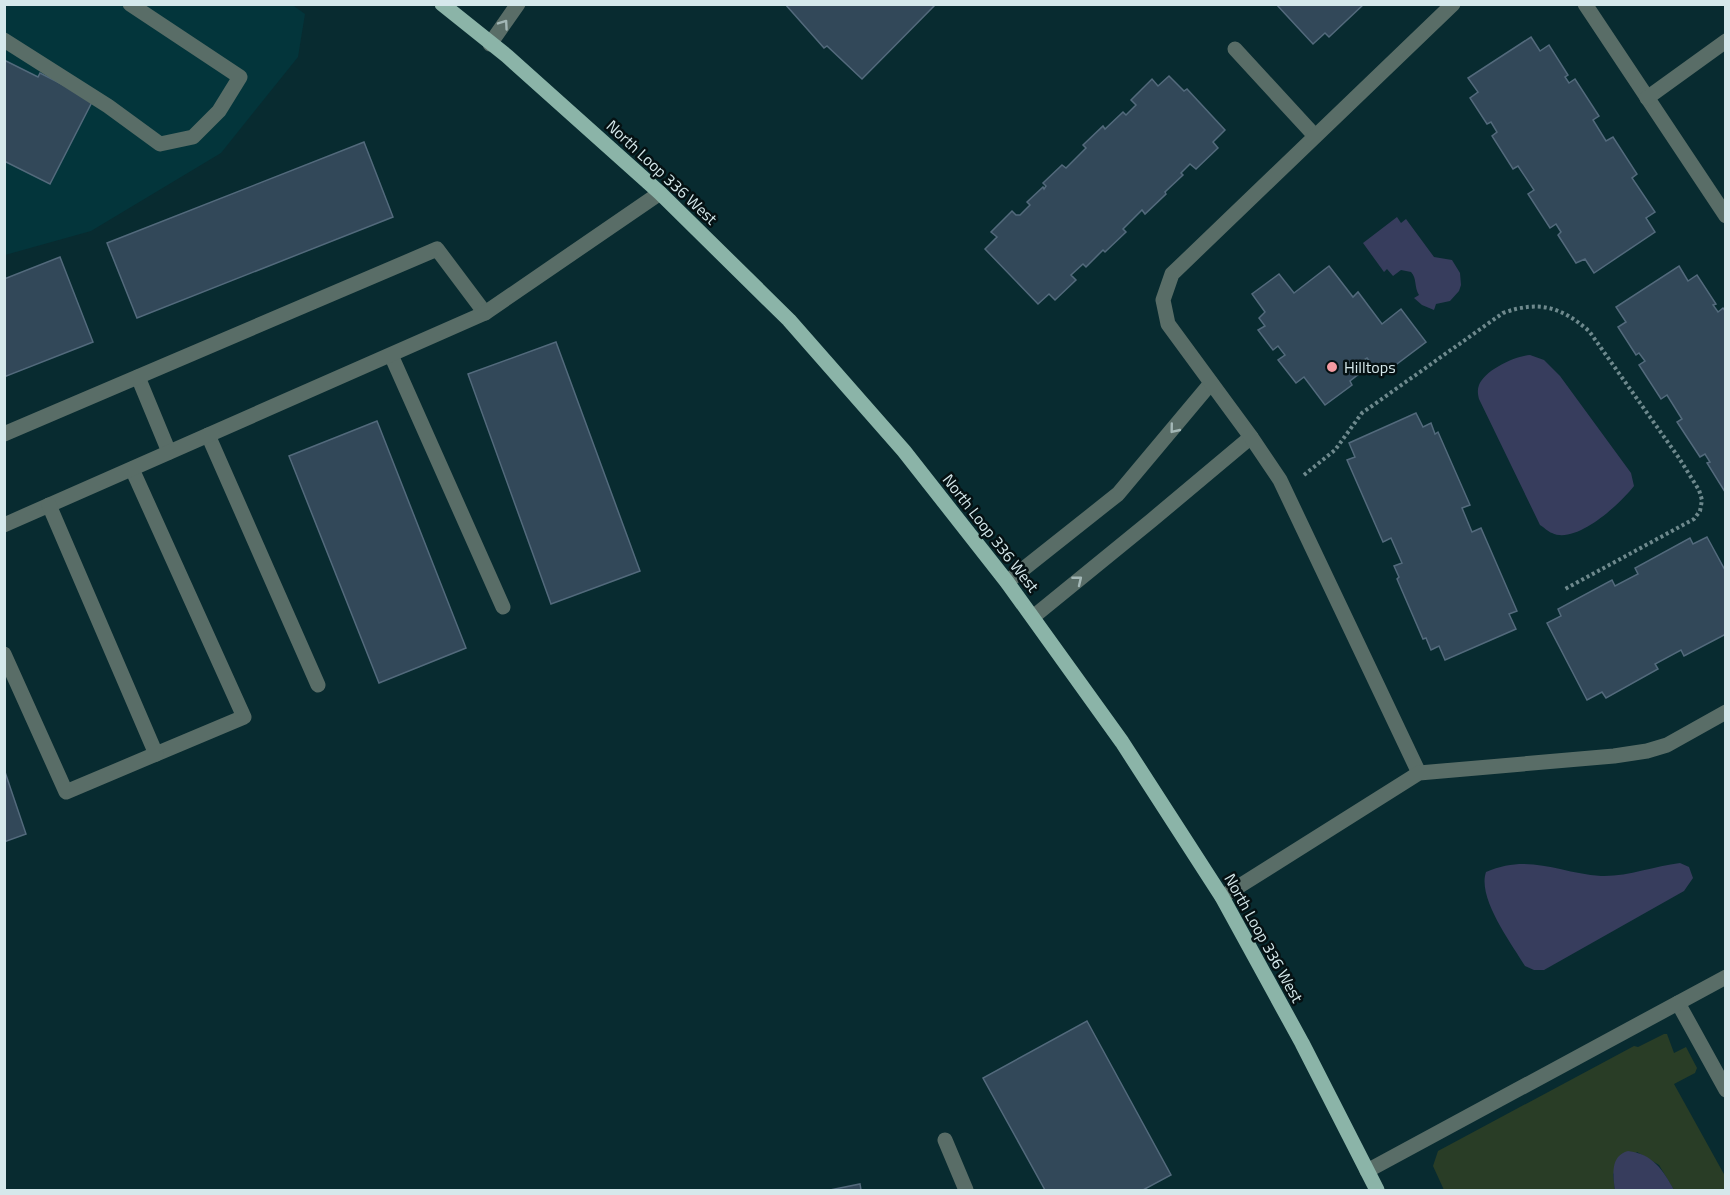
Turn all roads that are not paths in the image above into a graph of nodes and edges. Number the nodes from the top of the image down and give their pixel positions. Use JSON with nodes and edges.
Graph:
{"nodes":[{"id":1,"x":130,"y":4,"type":"edge"},
{"id":2,"x":518,"y":4,"type":"edge"},
{"id":3,"x":1453,"y":4,"type":"edge"},
{"id":4,"x":1585,"y":4,"type":"edge"},
{"id":5,"x":444,"y":5,"type":"edge"},
{"id":6,"x":4,"y":40,"type":"edge"},
{"id":7,"x":1725,"y":41,"type":"edge"},
{"id":8,"x":490,"y":44,"type":"junction"},
{"id":9,"x":1235,"y":49,"type":"dead end"},
{"id":10,"x":1647,"y":98,"type":"junction"},
{"id":11,"x":1315,"y":136,"type":"junction"},
{"id":12,"x":660,"y":192,"type":"junction"},
{"id":13,"x":1725,"y":216,"type":"edge"},
{"id":14,"x":485,"y":313,"type":"junction"},
{"id":15,"x":391,"y":355,"type":"junction"},
{"id":16,"x":138,"y":377,"type":"junction"},
{"id":17,"x":1211,"y":383,"type":"junction"},
{"id":18,"x":4,"y":434,"type":"edge"},
{"id":19,"x":208,"y":435,"type":"junction"},
{"id":20,"x":1251,"y":437,"type":"junction"},
{"id":21,"x":169,"y":453,"type":"junction"},
{"id":22,"x":132,"y":469,"type":"junction"},
{"id":23,"x":50,"y":505,"type":"junction"},
{"id":24,"x":4,"y":525,"type":"edge"},
{"id":25,"x":1007,"y":582,"type":"junction"},
{"id":26,"x":503,"y":607,"type":"dead end"},
{"id":27,"x":1033,"y":617,"type":"junction"},
{"id":28,"x":4,"y":654,"type":"edge"},
{"id":29,"x":318,"y":685,"type":"dead end"},
{"id":30,"x":1725,"y":712,"type":"edge"},
{"id":31,"x":156,"y":754,"type":"junction"},
{"id":32,"x":1419,"y":773,"type":"junction"},
{"id":33,"x":1222,"y":897,"type":"junction"},
{"id":34,"x":1725,"y":977,"type":"edge"},
{"id":35,"x":1678,"y":1003,"type":"junction"},
{"id":36,"x":1725,"y":1090,"type":"edge"},
{"id":37,"x":945,"y":1140,"type":"dead end"},
{"id":38,"x":1367,"y":1171,"type":"junction"},
{"id":39,"x":966,"y":1191,"type":"edge"},
{"id":40,"x":1377,"y":1191,"type":"edge"}],
"edges":[{"from":1,"to":6,"type":"lane"},
{"from":8,"to":2,"type":"lane","one_way":true},
{"from":3,"to":11,"type":"lane"},
{"from":4,"to":10,"type":"lane"},
{"from":5,"to":8,"type":"main road","name":"North Loop 336 West"},
{"from":7,"to":10,"type":"lane"},
{"from":8,"to":12,"type":"main road","name":"North Loop 336 West"},
{"from":9,"to":11,"type":"lane"},
{"from":10,"to":13,"type":"lane"},
{"from":11,"to":17,"type":"lane"},
{"from":12,"to":14,"type":"lane"},
{"from":12,"to":25,"type":"main road","name":"North Loop 336 West"},
{"from":14,"to":15,"type":"lane"},
{"from":14,"to":16,"type":"lane"},
{"from":15,"to":19,"type":"lane"},
{"from":15,"to":26,"type":"lane"},
{"from":16,"to":18,"type":"lane"},
{"from":16,"to":21,"type":"lane"},
{"from":17,"to":20,"type":"lane"},
{"from":17,"to":25,"type":"lane","one_way":true},
{"from":19,"to":21,"type":"lane"},
{"from":19,"to":29,"type":"lane"},
{"from":27,"to":20,"type":"lane","one_way":true},
{"from":20,"to":32,"type":"lane"},
{"from":21,"to":22,"type":"lane"},
{"from":22,"to":23,"type":"lane"},
{"from":22,"to":31,"type":"lane"},
{"from":23,"to":24,"type":"lane"},
{"from":23,"to":31,"type":"lane"},
{"from":25,"to":27,"type":"main road","name":"North Loop 336 West"},
{"from":27,"to":33,"type":"main road","name":"North Loop 336 West"},
{"from":28,"to":31,"type":"lane"},
{"from":30,"to":32,"type":"lane"},
{"from":32,"to":33,"type":"lane"},
{"from":33,"to":38,"type":"main road","name":"North Loop 336 West"},
{"from":34,"to":35,"type":"lane"},
{"from":35,"to":36,"type":"lane"},
{"from":35,"to":38,"type":"lane"},
{"from":37,"to":39,"type":"lane"},
{"from":38,"to":40,"type":"main road","name":"North Loop 336 West"}]}
